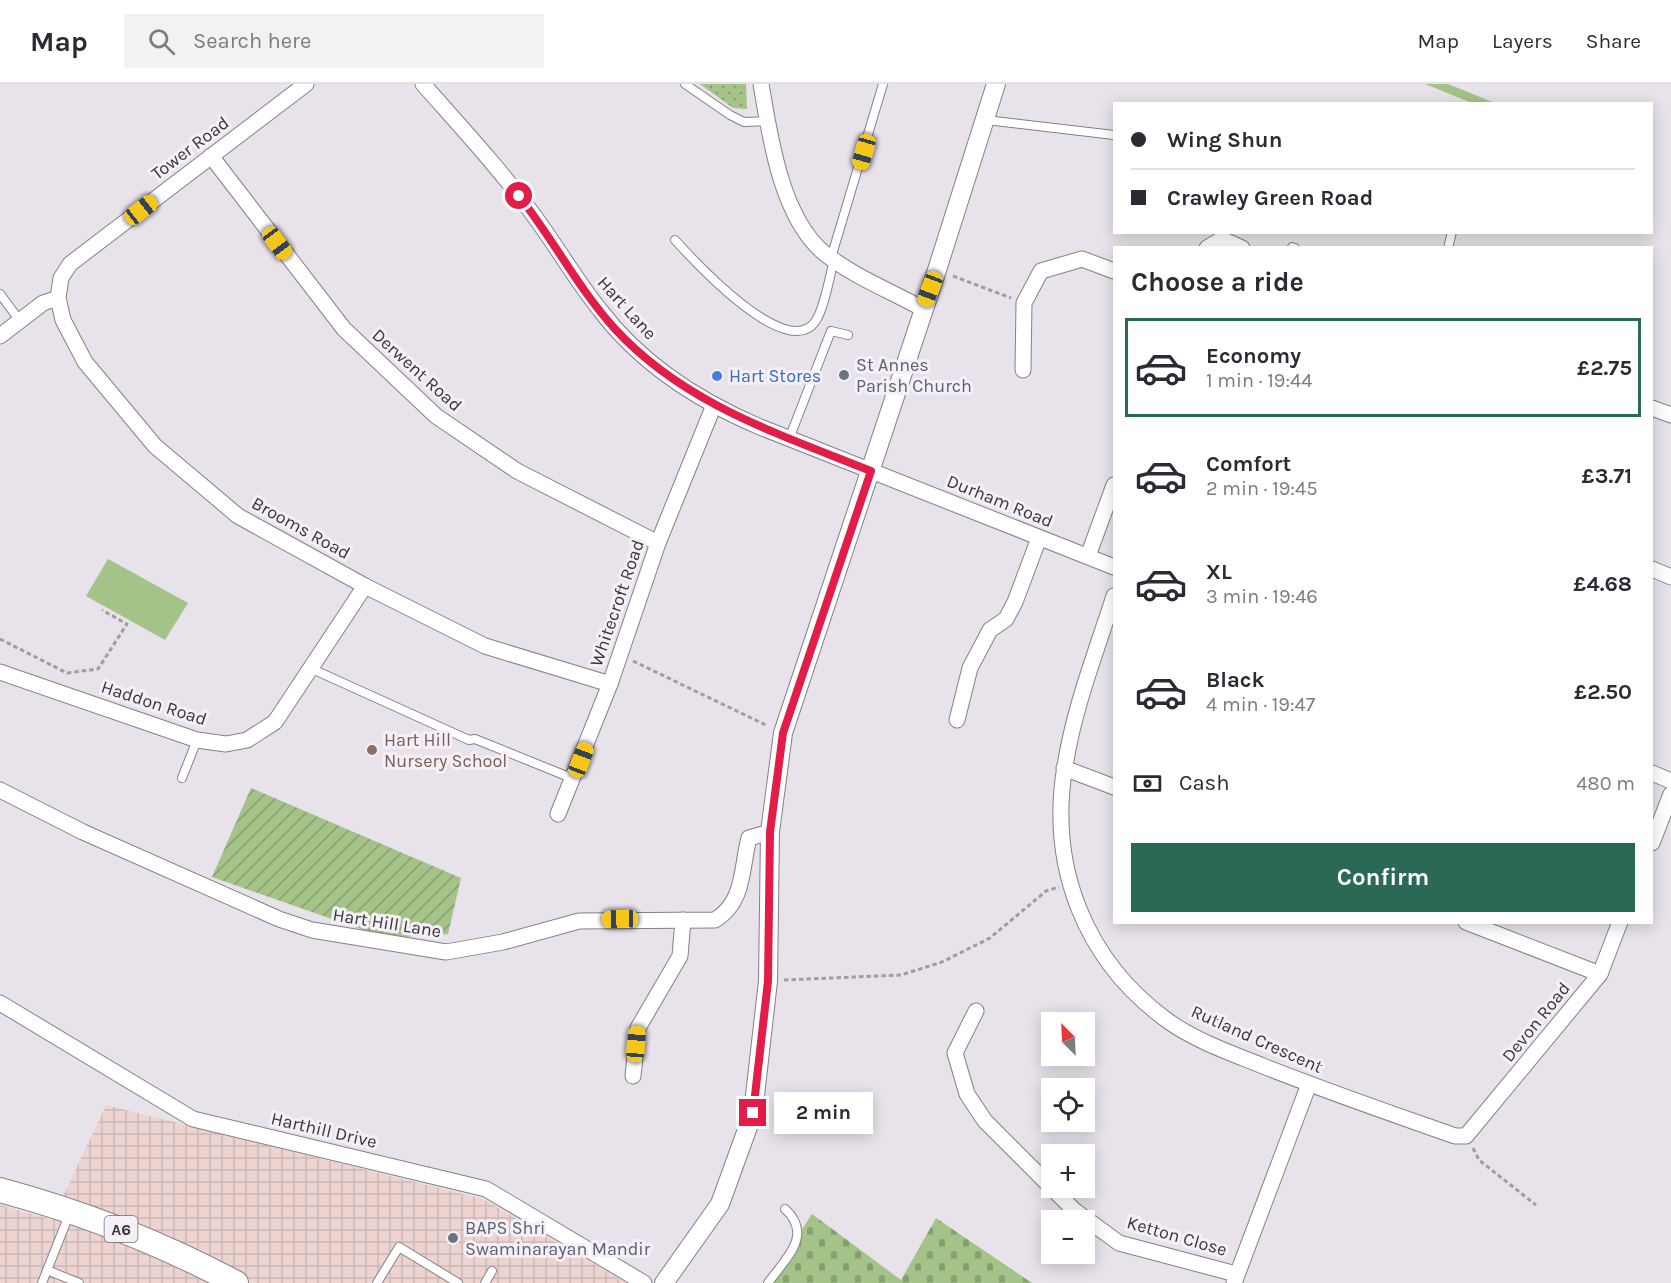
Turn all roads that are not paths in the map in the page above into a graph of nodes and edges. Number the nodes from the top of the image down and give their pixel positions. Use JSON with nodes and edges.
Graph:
{"nodes":[{"id":1,"x":306,"y":84,"type":"edge"},
{"id":2,"x":423,"y":84,"type":"edge"},
{"id":3,"x":686,"y":84,"type":"edge"},
{"id":4,"x":761,"y":84,"type":"edge"},
{"id":5,"x":882,"y":84,"type":"edge"},
{"id":6,"x":996,"y":84,"type":"edge"},
{"id":7,"x":986,"y":120,"type":"junction"},
{"id":8,"x":767,"y":121,"type":"junction"},
{"id":9,"x":1113,"y":135,"type":"edge"},
{"id":10,"x":211,"y":156,"type":"junction"},
{"id":11,"x":675,"y":240,"type":"dead end"},
{"id":12,"x":1210,"y":246,"type":"edge"},
{"id":13,"x":1238,"y":246,"type":"edge"},
{"id":14,"x":832,"y":259,"type":"junction"},
{"id":15,"x":1113,"y":271,"type":"edge"},
{"id":16,"x":0,"y":294,"type":"edge"},
{"id":17,"x":58,"y":298,"type":"junction"},
{"id":18,"x":923,"y":309,"type":"junction"},
{"id":19,"x":20,"y":321,"type":"junction"},
{"id":20,"x":848,"y":335,"type":"dead end"},
{"id":21,"x":0,"y":336,"type":"edge"},
{"id":22,"x":1023,"y":370,"type":"dead end"},
{"id":23,"x":714,"y":405,"type":"junction"},
{"id":24,"x":1653,"y":408,"type":"edge"},
{"id":25,"x":1671,"y":415,"type":"edge"},
{"id":26,"x":789,"y":439,"type":"junction"},
{"id":27,"x":871,"y":471,"type":"junction"},
{"id":28,"x":1113,"y":488,"type":"edge"},
{"id":29,"x":1039,"y":538,"type":"junction"},
{"id":30,"x":658,"y":543,"type":"junction"},
{"id":31,"x":1088,"y":556,"type":"junction"},
{"id":32,"x":1113,"y":567,"type":"edge"},
{"id":33,"x":1653,"y":569,"type":"edge"},
{"id":34,"x":1671,"y":577,"type":"edge"},
{"id":35,"x":365,"y":586,"type":"junction"},
{"id":36,"x":1113,"y":599,"type":"edge"},
{"id":37,"x":310,"y":668,"type":"junction"},
{"id":38,"x":0,"y":672,"type":"edge"},
{"id":39,"x":610,"y":684,"type":"junction"},
{"id":40,"x":957,"y":720,"type":"dead end"},
{"id":41,"x":197,"y":740,"type":"junction"},
{"id":42,"x":1064,"y":768,"type":"junction"},
{"id":43,"x":1653,"y":773,"type":"edge"},
{"id":44,"x":182,"y":778,"type":"dead end"},
{"id":45,"x":574,"y":779,"type":"junction"},
{"id":46,"x":1671,"y":781,"type":"edge"},
{"id":47,"x":1113,"y":787,"type":"edge"},
{"id":48,"x":0,"y":790,"type":"edge"},
{"id":49,"x":1671,"y":794,"type":"edge"},
{"id":50,"x":558,"y":814,"type":"dead end"},
{"id":51,"x":770,"y":832,"type":"junction"},
{"id":52,"x":1653,"y":840,"type":"edge"},
{"id":53,"x":683,"y":920,"type":"junction"},
{"id":54,"x":1471,"y":924,"type":"edge"},
{"id":55,"x":1619,"y":924,"type":"edge"},
{"id":56,"x":1600,"y":974,"type":"junction"},
{"id":57,"x":0,"y":1003,"type":"edge"},
{"id":58,"x":976,"y":1011,"type":"dead end"},
{"id":59,"x":633,"y":1076,"type":"dead end"},
{"id":60,"x":1309,"y":1084,"type":"junction"},
{"id":61,"x":1466,"y":1136,"type":"joint"},
{"id":62,"x":1041,"y":1177,"type":"edge"},
{"id":63,"x":0,"y":1190,"type":"edge"},
{"id":64,"x":1062,"y":1198,"type":"edge"},
{"id":65,"x":785,"y":1209,"type":"dead end"},
{"id":66,"x":71,"y":1211,"type":"junction"},
{"id":67,"x":47,"y":1270,"type":"junction"},
{"id":68,"x":492,"y":1271,"type":"dead end"},
{"id":69,"x":1235,"y":1278,"type":"edge"},
{"id":70,"x":42,"y":1283,"type":"edge"},
{"id":71,"x":79,"y":1283,"type":"edge"},
{"id":72,"x":236,"y":1283,"type":"edge"},
{"id":73,"x":377,"y":1283,"type":"edge"},
{"id":74,"x":458,"y":1283,"type":"edge"},
{"id":75,"x":485,"y":1283,"type":"edge"},
{"id":76,"x":644,"y":1283,"type":"edge"},
{"id":77,"x":664,"y":1283,"type":"edge"},
{"id":78,"x":768,"y":1283,"type":"edge"}],
"edges":[{"from":1,"to":10,"type":"street","name":"Tower Road"},
{"from":2,"to":23,"type":"street","name":"Hart Lane"},
{"from":3,"to":8,"type":"lane"},
{"from":4,"to":8,"type":"street"},
{"from":5,"to":14,"type":"lane"},
{"from":6,"to":7,"type":"street"},
{"from":7,"to":9,"type":"lane"},
{"from":7,"to":18,"type":"street"},
{"from":8,"to":14,"type":"street"},
{"from":10,"to":17,"type":"street","name":"Tower Road"},
{"from":10,"to":30,"type":"street","name":"Derwent Road"},
{"from":11,"to":14,"type":"lane"},
{"from":12,"to":13,"type":"street"},
{"from":14,"to":18,"type":"street"},
{"from":15,"to":22,"type":"street"},
{"from":16,"to":19,"type":"lane"},
{"from":17,"to":19,"type":"street"},
{"from":17,"to":35,"type":"street","name":"Brooms Road"},
{"from":18,"to":27,"type":"street"},
{"from":19,"to":21,"type":"street"},
{"from":20,"to":26,"type":"lane"},
{"from":23,"to":26,"type":"street","name":"Hart Lane"},
{"from":23,"to":30,"type":"street","name":"Whitecroft Road"},
{"from":24,"to":25,"type":"street"},
{"from":26,"to":27,"type":"street","name":"Hart Lane"},
{"from":27,"to":29,"type":"street","name":"Durham Road"},
{"from":27,"to":51,"type":"street"},
{"from":28,"to":31,"type":"street"},
{"from":29,"to":31,"type":"street","name":"Durham Road"},
{"from":29,"to":40,"type":"street"},
{"from":30,"to":39,"type":"street","name":"Whitecroft Road"},
{"from":31,"to":32,"type":"street","name":"Durham Road"},
{"from":33,"to":34,"type":"street"},
{"from":35,"to":37,"type":"street","name":"Haddon Road"},
{"from":35,"to":39,"type":"street","name":"Brooms Road"},
{"from":36,"to":42,"type":"street","name":"Rutland Crescent"},
{"from":37,"to":41,"type":"street","name":"Haddon Road"},
{"from":37,"to":45,"type":"lane"},
{"from":38,"to":41,"type":"street","name":"Haddon Road"},
{"from":39,"to":45,"type":"street","name":"Whitecroft Road"},
{"from":41,"to":44,"type":"lane"},
{"from":42,"to":47,"type":"street"},
{"from":42,"to":60,"type":"street","name":"Rutland Crescent"},
{"from":43,"to":46,"type":"street"},
{"from":45,"to":50,"type":"street","name":"Whitecroft Road"},
{"from":48,"to":53,"type":"street","name":"Hart Hill Lane"},
{"from":49,"to":52,"type":"street"},
{"from":51,"to":53,"type":"street","name":"Hart Hill Lane"},
{"from":51,"to":77,"type":"street"},
{"from":53,"to":59,"type":"street"},
{"from":54,"to":56,"type":"street"},
{"from":55,"to":56,"type":"street","name":"Devon Road"},
{"from":56,"to":61,"type":"street","name":"Devon Road"},
{"from":57,"to":76,"type":"street","name":"Harthill Drive"},
{"from":58,"to":62,"type":"street","name":"Ketton Close"},
{"from":60,"to":61,"type":"street","name":"Rutland Crescent"},
{"from":60,"to":69,"type":"street","name":"Ketton Close"},
{"from":63,"to":66,"type":"highway","number":"A6"},
{"from":64,"to":69,"type":"street","name":"Ketton Close"},
{"from":65,"to":78,"type":"lane"},
{"from":66,"to":67,"type":"lane"},
{"from":66,"to":72,"type":"highway","number":"A6"},
{"from":67,"to":70,"type":"lane"},
{"from":67,"to":71,"type":"lane"},
{"from":68,"to":75,"type":"lane"},
{"from":73,"to":74,"type":"lane"}]}
